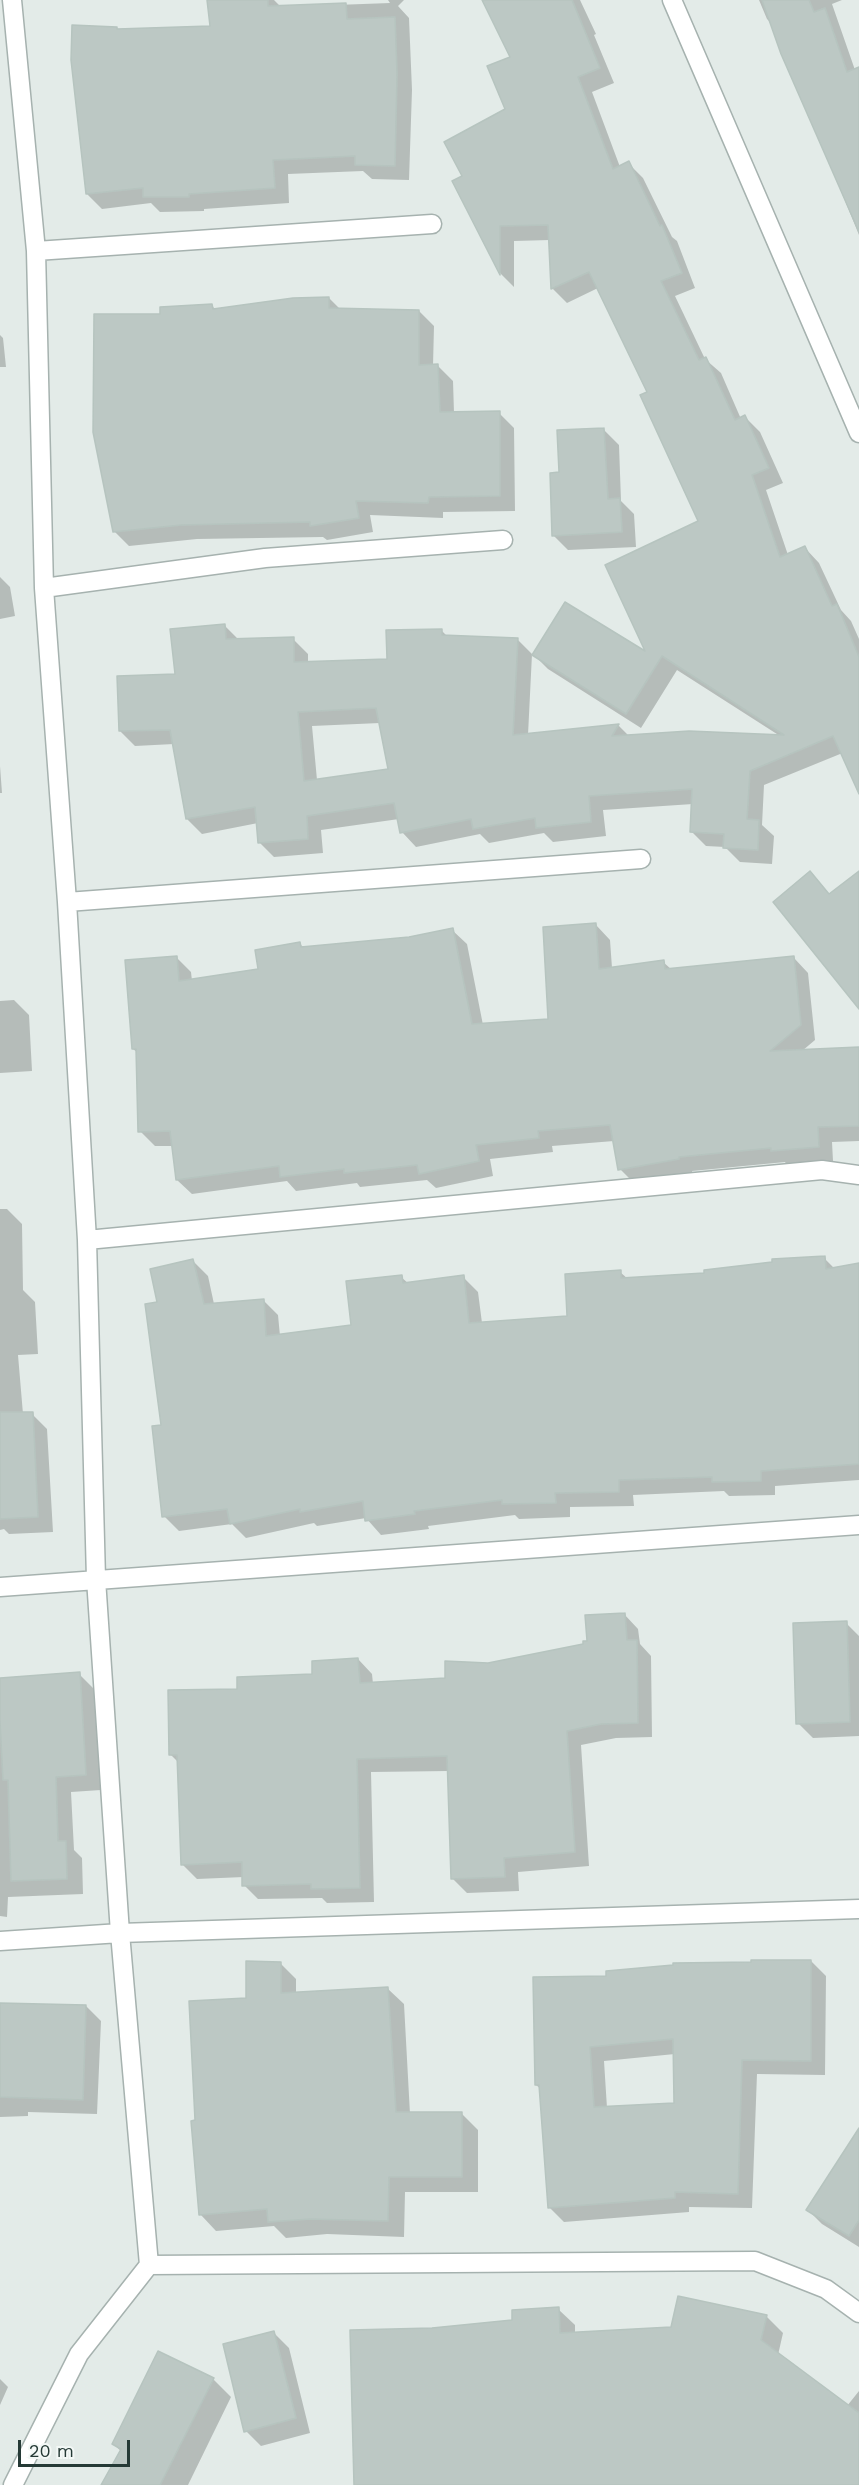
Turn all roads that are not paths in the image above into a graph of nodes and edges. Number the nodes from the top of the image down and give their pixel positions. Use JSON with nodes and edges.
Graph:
{"nodes":[{"id":1,"x":12,"y":0,"type":"edge"},
{"id":2,"x":672,"y":0,"type":"edge"},
{"id":3,"x":432,"y":224,"type":"dead end"},
{"id":4,"x":36,"y":250,"type":"junction"},
{"id":5,"x":859,"y":432,"type":"edge"},
{"id":6,"x":503,"y":540,"type":"dead end"},
{"id":7,"x":44,"y":588,"type":"junction"},
{"id":8,"x":641,"y":859,"type":"dead end"},
{"id":9,"x":67,"y":902,"type":"junction"},
{"id":10,"x":859,"y":1174,"type":"edge"},
{"id":11,"x":87,"y":1240,"type":"junction"},
{"id":12,"x":859,"y":1525,"type":"edge"},
{"id":13,"x":96,"y":1579,"type":"junction"},
{"id":14,"x":0,"y":1587,"type":"edge"},
{"id":15,"x":859,"y":1909,"type":"edge"},
{"id":16,"x":120,"y":1933,"type":"junction"},
{"id":17,"x":0,"y":1941,"type":"edge"},
{"id":18,"x":148,"y":2265,"type":"junction"},
{"id":19,"x":859,"y":2313,"type":"edge"},
{"id":20,"x":13,"y":2485,"type":"edge"}],
"edges":[{"from":1,"to":4,"type":"street"},
{"from":2,"to":5,"type":"street"},
{"from":3,"to":4,"type":"street"},
{"from":4,"to":7,"type":"street"},
{"from":6,"to":7,"type":"street"},
{"from":7,"to":9,"type":"street"},
{"from":8,"to":9,"type":"street"},
{"from":9,"to":11,"type":"street"},
{"from":10,"to":11,"type":"street"},
{"from":11,"to":13,"type":"street"},
{"from":12,"to":13,"type":"street"},
{"from":13,"to":14,"type":"street"},
{"from":13,"to":16,"type":"street"},
{"from":15,"to":16,"type":"street"},
{"from":16,"to":17,"type":"street"},
{"from":16,"to":18,"type":"street"},
{"from":18,"to":19,"type":"street"},
{"from":18,"to":20,"type":"street"}]}
